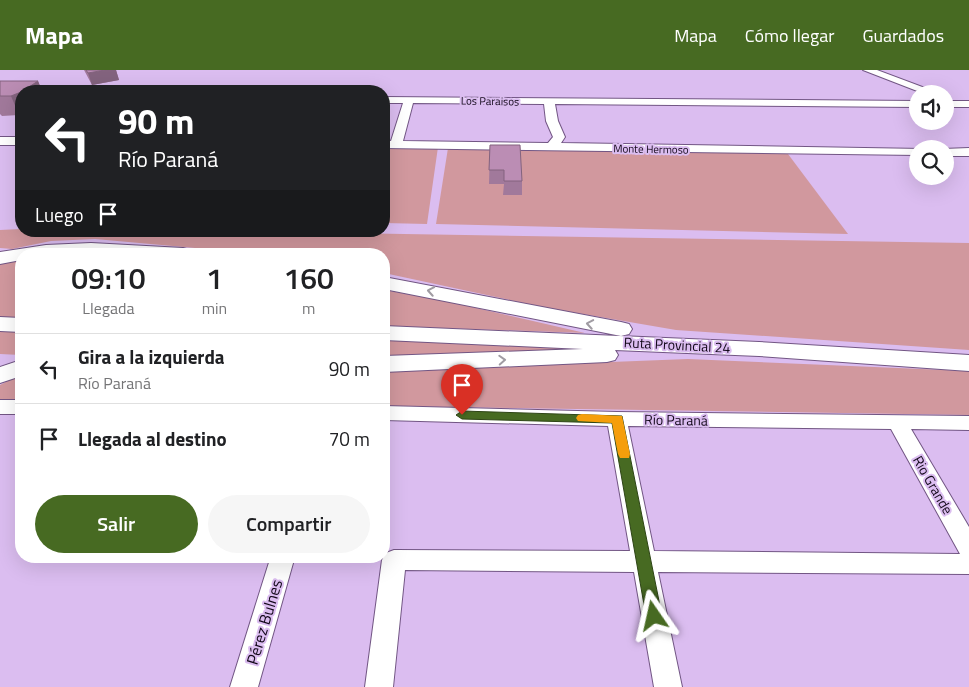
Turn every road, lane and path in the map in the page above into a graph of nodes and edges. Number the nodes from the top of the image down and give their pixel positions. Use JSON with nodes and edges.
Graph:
{"nodes":[{"id":1,"x":868,"y":70,"type":"edge"},
{"id":2,"x":910,"y":85,"type":"edge"},
{"id":3,"x":390,"y":100,"type":"edge"},
{"id":4,"x":408,"y":100,"type":"junction"},
{"id":5,"x":548,"y":102,"type":"junction"},
{"id":6,"x":909,"y":104,"type":"edge"},
{"id":7,"x":0,"y":141,"type":"edge"},
{"id":8,"x":15,"y":141,"type":"edge"},
{"id":9,"x":390,"y":144,"type":"edge"},
{"id":10,"x":552,"y":146,"type":"junction"},
{"id":11,"x":909,"y":151,"type":"edge"},
{"id":12,"x":954,"y":152,"type":"edge"},
{"id":13,"x":969,"y":152,"type":"edge"},
{"id":14,"x":88,"y":248,"type":"edge"},
{"id":15,"x":121,"y":248,"type":"edge"},
{"id":16,"x":390,"y":284,"type":"edge"},
{"id":17,"x":0,"y":324,"type":"edge"},
{"id":18,"x":15,"y":324,"type":"edge"},
{"id":19,"x":390,"y":333,"type":"edge"},
{"id":20,"x":759,"y":349,"type":"junction"},
{"id":21,"x":0,"y":362,"type":"edge"},
{"id":22,"x":15,"y":362,"type":"edge"},
{"id":23,"x":969,"y":363,"type":"edge"},
{"id":24,"x":390,"y":364,"type":"edge"},
{"id":25,"x":15,"y":370,"type":"edge"},
{"id":26,"x":0,"y":375,"type":"edge"},
{"id":27,"x":0,"y":406,"type":"edge"},
{"id":28,"x":15,"y":407,"type":"edge"},
{"id":29,"x":390,"y":413,"type":"edge"},
{"id":30,"x":617,"y":419,"type":"junction"},
{"id":31,"x":896,"y":422,"type":"junction"},
{"id":32,"x":969,"y":423,"type":"edge"},
{"id":33,"x":969,"y":548,"type":"edge"},
{"id":34,"x":644,"y":562,"type":"junction"},
{"id":35,"x":281,"y":563,"type":"edge"},
{"id":36,"x":969,"y":564,"type":"edge"},
{"id":37,"x":244,"y":687,"type":"edge"},
{"id":38,"x":379,"y":687,"type":"edge"},
{"id":39,"x":668,"y":687,"type":"edge"}],
"edges":[{"from":1,"to":2,"type":"street"},
{"from":3,"to":4,"type":"street","name":"Los Paraisos"},
{"from":4,"to":5,"type":"street","name":"Los Paraisos"},
{"from":4,"to":9,"type":"street"},
{"from":5,"to":6,"type":"street","name":"Los Paraisos"},
{"from":5,"to":10,"type":"street"},
{"from":7,"to":8,"type":"street"},
{"from":9,"to":10,"type":"street","name":"Monte Hermoso"},
{"from":10,"to":11,"type":"street","name":"Monte Hermoso"},
{"from":12,"to":13,"type":"street"},
{"from":14,"to":15,"type":"main road"},
{"from":20,"to":16,"type":"main road","one_way":true},
{"from":17,"to":18,"type":"main road"},
{"from":19,"to":20,"type":"main road","name":"Ruta Provincial 24"},
{"from":20,"to":23,"type":"main road","name":"Ruta Provincial 24"},
{"from":24,"to":20,"type":"main road","one_way":true},
{"from":21,"to":22,"type":"main road"},
{"from":25,"to":26,"type":"main road"},
{"from":27,"to":28,"type":"street"},
{"from":29,"to":30,"type":"street","name":"Río Paraná"},
{"from":30,"to":31,"type":"street","name":"Río Paraná"},
{"from":30,"to":34,"type":"street"},
{"from":31,"to":32,"type":"street","name":"Río Paraná"},
{"from":31,"to":33,"type":"street","name":"Rio Grande"},
{"from":34,"to":36,"type":"street"},
{"from":34,"to":38,"type":"street"},
{"from":34,"to":39,"type":"street"},
{"from":35,"to":37,"type":"street","name":"Pérez Bulnes"}]}
